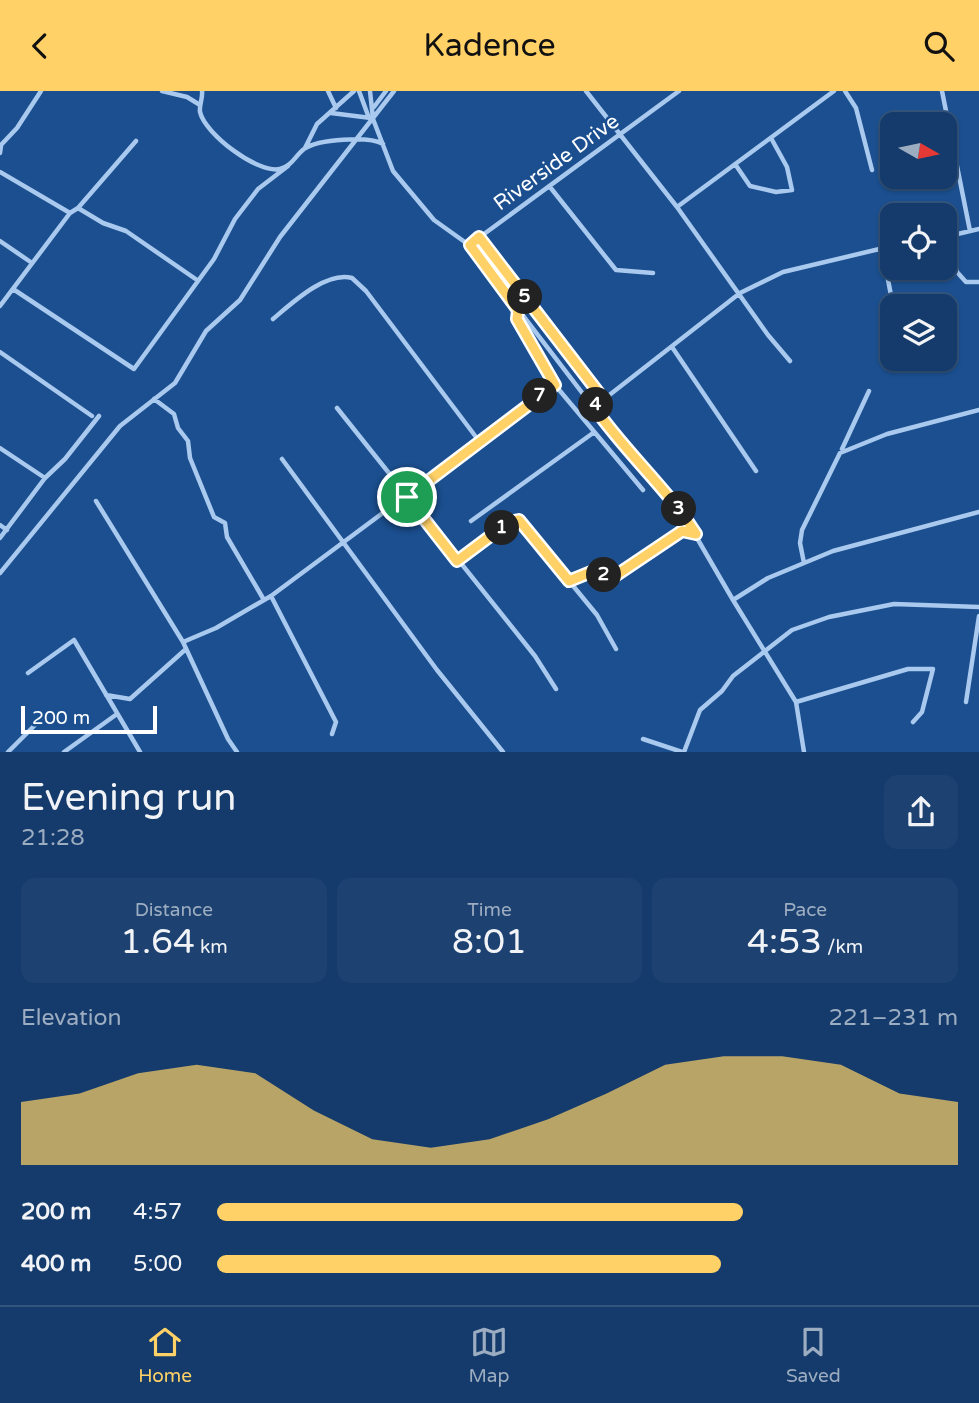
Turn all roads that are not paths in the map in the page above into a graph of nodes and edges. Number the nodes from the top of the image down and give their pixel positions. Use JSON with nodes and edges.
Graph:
{"nodes":[{"id":1,"x":41,"y":91,"type":"edge"},
{"id":2,"x":162,"y":91,"type":"edge"},
{"id":3,"x":202,"y":91,"type":"edge"},
{"id":4,"x":328,"y":91,"type":"edge"},
{"id":5,"x":356,"y":91,"type":"edge"},
{"id":6,"x":370,"y":91,"type":"edge"},
{"id":7,"x":386,"y":91,"type":"edge"},
{"id":8,"x":394,"y":91,"type":"edge"},
{"id":9,"x":586,"y":91,"type":"edge"},
{"id":10,"x":679,"y":91,"type":"edge"},
{"id":11,"x":834,"y":91,"type":"edge"},
{"id":12,"x":845,"y":91,"type":"edge"},
{"id":13,"x":942,"y":91,"type":"edge"},
{"id":14,"x":200,"y":105,"type":"junction"},
{"id":15,"x":373,"y":107,"type":"junction"},
{"id":16,"x":335,"y":108,"type":"junction"},
{"id":17,"x":330,"y":113,"type":"junction"},
{"id":18,"x":371,"y":117,"type":"junction"},
{"id":19,"x":620,"y":136,"type":"junction"},
{"id":20,"x":771,"y":138,"type":"junction"},
{"id":21,"x":354,"y":140,"type":"junction"},
{"id":22,"x":136,"y":141,"type":"dead end"},
{"id":23,"x":383,"y":144,"type":"junction"},
{"id":24,"x":1,"y":146,"type":"edge"},
{"id":25,"x":306,"y":148,"type":"junction"},
{"id":26,"x":0,"y":153,"type":"edge"},
{"id":27,"x":735,"y":164,"type":"junction"},
{"id":28,"x":288,"y":166,"type":"junction"},
{"id":29,"x":872,"y":170,"type":"dead end"},
{"id":30,"x":0,"y":172,"type":"edge"},
{"id":31,"x":550,"y":187,"type":"junction"},
{"id":32,"x":677,"y":207,"type":"junction"},
{"id":33,"x":78,"y":208,"type":"junction"},
{"id":34,"x":70,"y":213,"type":"junction"},
{"id":35,"x":979,"y":229,"type":"edge"},
{"id":36,"x":970,"y":231,"type":"junction"},
{"id":37,"x":957,"y":234,"type":"edge"},
{"id":38,"x":479,"y":237,"type":"junction"},
{"id":39,"x":0,"y":241,"type":"edge"},
{"id":40,"x":470,"y":245,"type":"junction"},
{"id":41,"x":880,"y":249,"type":"edge"},
{"id":42,"x":32,"y":263,"type":"junction"},
{"id":43,"x":957,"y":272,"type":"edge"},
{"id":44,"x":653,"y":273,"type":"dead end"},
{"id":45,"x":197,"y":280,"type":"junction"},
{"id":46,"x":979,"y":282,"type":"edge"},
{"id":47,"x":13,"y":289,"type":"junction"},
{"id":48,"x":740,"y":293,"type":"junction"},
{"id":49,"x":0,"y":306,"type":"edge"},
{"id":50,"x":518,"y":310,"type":"junction"},
{"id":51,"x":273,"y":319,"type":"dead end"},
{"id":52,"x":672,"y":347,"type":"junction"},
{"id":53,"x":0,"y":352,"type":"edge"},
{"id":54,"x":790,"y":361,"type":"dead end"},
{"id":55,"x":555,"y":385,"type":"junction"},
{"id":56,"x":869,"y":391,"type":"dead end"},
{"id":57,"x":155,"y":399,"type":"junction"},
{"id":58,"x":602,"y":400,"type":"junction"},
{"id":59,"x":594,"y":407,"type":"junction"},
{"id":60,"x":337,"y":408,"type":"dead end"},
{"id":61,"x":979,"y":410,"type":"edge"},
{"id":62,"x":593,"y":433,"type":"junction"},
{"id":63,"x":848,"y":436,"type":"junction"},
{"id":64,"x":479,"y":441,"type":"junction"},
{"id":65,"x":852,"y":446,"type":"junction"},
{"id":66,"x":0,"y":448,"type":"edge"},
{"id":67,"x":840,"y":453,"type":"junction"},
{"id":68,"x":282,"y":459,"type":"dead end"},
{"id":69,"x":756,"y":471,"type":"dead end"},
{"id":70,"x":45,"y":478,"type":"junction"},
{"id":71,"x":643,"y":490,"type":"dead end"},
{"id":72,"x":407,"y":497,"type":"junction"},
{"id":73,"x":96,"y":501,"type":"dead end"},
{"id":74,"x":979,"y":512,"type":"edge"},
{"id":75,"x":471,"y":521,"type":"dead end"},
{"id":76,"x":0,"y":525,"type":"edge"},
{"id":77,"x":7,"y":530,"type":"junction"},
{"id":78,"x":696,"y":534,"type":"junction"},
{"id":79,"x":0,"y":538,"type":"edge"},
{"id":80,"x":342,"y":544,"type":"junction"},
{"id":81,"x":457,"y":561,"type":"junction"},
{"id":82,"x":804,"y":563,"type":"junction"},
{"id":83,"x":0,"y":573,"type":"edge"},
{"id":84,"x":569,"y":581,"type":"junction"},
{"id":85,"x":271,"y":596,"type":"junction"},
{"id":86,"x":264,"y":600,"type":"junction"},
{"id":87,"x":733,"y":600,"type":"junction"},
{"id":88,"x":979,"y":607,"type":"edge"},
{"id":89,"x":979,"y":615,"type":"edge"},
{"id":90,"x":183,"y":642,"type":"junction"},
{"id":91,"x":186,"y":649,"type":"junction"},
{"id":92,"x":616,"y":649,"type":"dead end"},
{"id":93,"x":766,"y":652,"type":"junction"},
{"id":94,"x":28,"y":673,"type":"dead end"},
{"id":95,"x":556,"y":689,"type":"dead end"},
{"id":96,"x":106,"y":695,"type":"junction"},
{"id":97,"x":796,"y":702,"type":"junction"},
{"id":98,"x":966,"y":702,"type":"dead end"},
{"id":99,"x":47,"y":713,"type":"dead end"},
{"id":100,"x":117,"y":714,"type":"junction"},
{"id":101,"x":913,"y":722,"type":"dead end"},
{"id":102,"x":332,"y":734,"type":"dead end"},
{"id":103,"x":643,"y":739,"type":"dead end"},
{"id":104,"x":8,"y":752,"type":"edge"},
{"id":105,"x":64,"y":752,"type":"edge"},
{"id":106,"x":140,"y":752,"type":"edge"},
{"id":107,"x":237,"y":752,"type":"edge"},
{"id":108,"x":503,"y":752,"type":"edge"},
{"id":109,"x":683,"y":752,"type":"edge"},
{"id":110,"x":804,"y":752,"type":"edge"}],
"edges":[{"from":1,"to":24,"type":"street"},
{"from":2,"to":14,"type":"street"},
{"from":3,"to":14,"type":"street"},
{"from":4,"to":16,"type":"street"},
{"from":5,"to":16,"type":"street"},
{"from":5,"to":18,"type":"street"},
{"from":6,"to":15,"type":"street"},
{"from":7,"to":15,"type":"street"},
{"from":8,"to":18,"type":"street"},
{"from":9,"to":19,"type":"street"},
{"from":10,"to":19,"type":"street","name":"Riverside Drive"},
{"from":11,"to":20,"type":"street"},
{"from":12,"to":29,"type":"street"},
{"from":13,"to":36,"type":"street"},
{"from":14,"to":28,"type":"street"},
{"from":15,"to":18,"type":"street"},
{"from":16,"to":17,"type":"street"},
{"from":17,"to":18,"type":"street"},
{"from":17,"to":25,"type":"street"},
{"from":18,"to":21,"type":"street"},
{"from":18,"to":23,"type":"street"},
{"from":19,"to":31,"type":"street","name":"Riverside Drive"},
{"from":19,"to":32,"type":"street"},
{"from":20,"to":27,"type":"street"},
{"from":20,"to":27,"type":"street"},
{"from":21,"to":23,"type":"street"},
{"from":21,"to":25,"type":"street"},
{"from":21,"to":57,"type":"street"},
{"from":22,"to":33,"type":"street"},
{"from":23,"to":40,"type":"street"},
{"from":24,"to":26,"type":"street"},
{"from":25,"to":28,"type":"street"},
{"from":27,"to":32,"type":"street"},
{"from":28,"to":45,"type":"street"},
{"from":30,"to":34,"type":"street"},
{"from":31,"to":38,"type":"street","name":"Riverside Drive"},
{"from":31,"to":44,"type":"street"},
{"from":32,"to":48,"type":"street"},
{"from":33,"to":34,"type":"street"},
{"from":33,"to":45,"type":"street"},
{"from":34,"to":42,"type":"street"},
{"from":35,"to":36,"type":"street"},
{"from":36,"to":37,"type":"street"},
{"from":38,"to":40,"type":"street","name":"Riverside Drive"},
{"from":38,"to":58,"type":"street"},
{"from":39,"to":42,"type":"street"},
{"from":40,"to":50,"type":"street"},
{"from":41,"to":48,"type":"street"},
{"from":42,"to":47,"type":"street"},
{"from":43,"to":46,"type":"street"},
{"from":45,"to":47,"type":"street"},
{"from":47,"to":49,"type":"street"},
{"from":48,"to":52,"type":"street"},
{"from":48,"to":54,"type":"street"},
{"from":50,"to":55,"type":"street"},
{"from":50,"to":59,"type":"street"},
{"from":51,"to":64,"type":"street"},
{"from":52,"to":58,"type":"street"},
{"from":52,"to":69,"type":"street"},
{"from":53,"to":70,"type":"street"},
{"from":55,"to":62,"type":"street"},
{"from":55,"to":64,"type":"street"},
{"from":56,"to":63,"type":"street"},
{"from":57,"to":83,"type":"street"},
{"from":57,"to":86,"type":"street"},
{"from":58,"to":59,"type":"street"},
{"from":59,"to":78,"type":"street"},
{"from":60,"to":72,"type":"street"},
{"from":61,"to":65,"type":"street"},
{"from":62,"to":71,"type":"street"},
{"from":62,"to":75,"type":"street"},
{"from":63,"to":65,"type":"street"},
{"from":63,"to":67,"type":"street"},
{"from":64,"to":72,"type":"street"},
{"from":65,"to":67,"type":"street"},
{"from":66,"to":70,"type":"street"},
{"from":67,"to":82,"type":"street"},
{"from":68,"to":80,"type":"street"},
{"from":70,"to":77,"type":"street"},
{"from":72,"to":80,"type":"street"},
{"from":72,"to":81,"type":"street"},
{"from":73,"to":90,"type":"street"},
{"from":74,"to":82,"type":"street"},
{"from":76,"to":77,"type":"street"},
{"from":77,"to":79,"type":"street"},
{"from":78,"to":84,"type":"street"},
{"from":78,"to":87,"type":"street"},
{"from":80,"to":85,"type":"street"},
{"from":80,"to":108,"type":"street"},
{"from":81,"to":84,"type":"street"},
{"from":81,"to":95,"type":"street"},
{"from":82,"to":87,"type":"street"},
{"from":84,"to":92,"type":"street"},
{"from":85,"to":86,"type":"street"},
{"from":85,"to":102,"type":"street"},
{"from":86,"to":90,"type":"street"},
{"from":87,"to":93,"type":"street"},
{"from":88,"to":93,"type":"street"},
{"from":89,"to":98,"type":"street"},
{"from":90,"to":91,"type":"street"},
{"from":91,"to":96,"type":"street"},
{"from":91,"to":107,"type":"street"},
{"from":93,"to":97,"type":"street"},
{"from":93,"to":109,"type":"street"},
{"from":94,"to":96,"type":"street"},
{"from":96,"to":100,"type":"street"},
{"from":97,"to":101,"type":"street"},
{"from":97,"to":110,"type":"street"},
{"from":99,"to":104,"type":"street"},
{"from":100,"to":105,"type":"street"},
{"from":100,"to":106,"type":"street"},
{"from":103,"to":109,"type":"street"}]}
